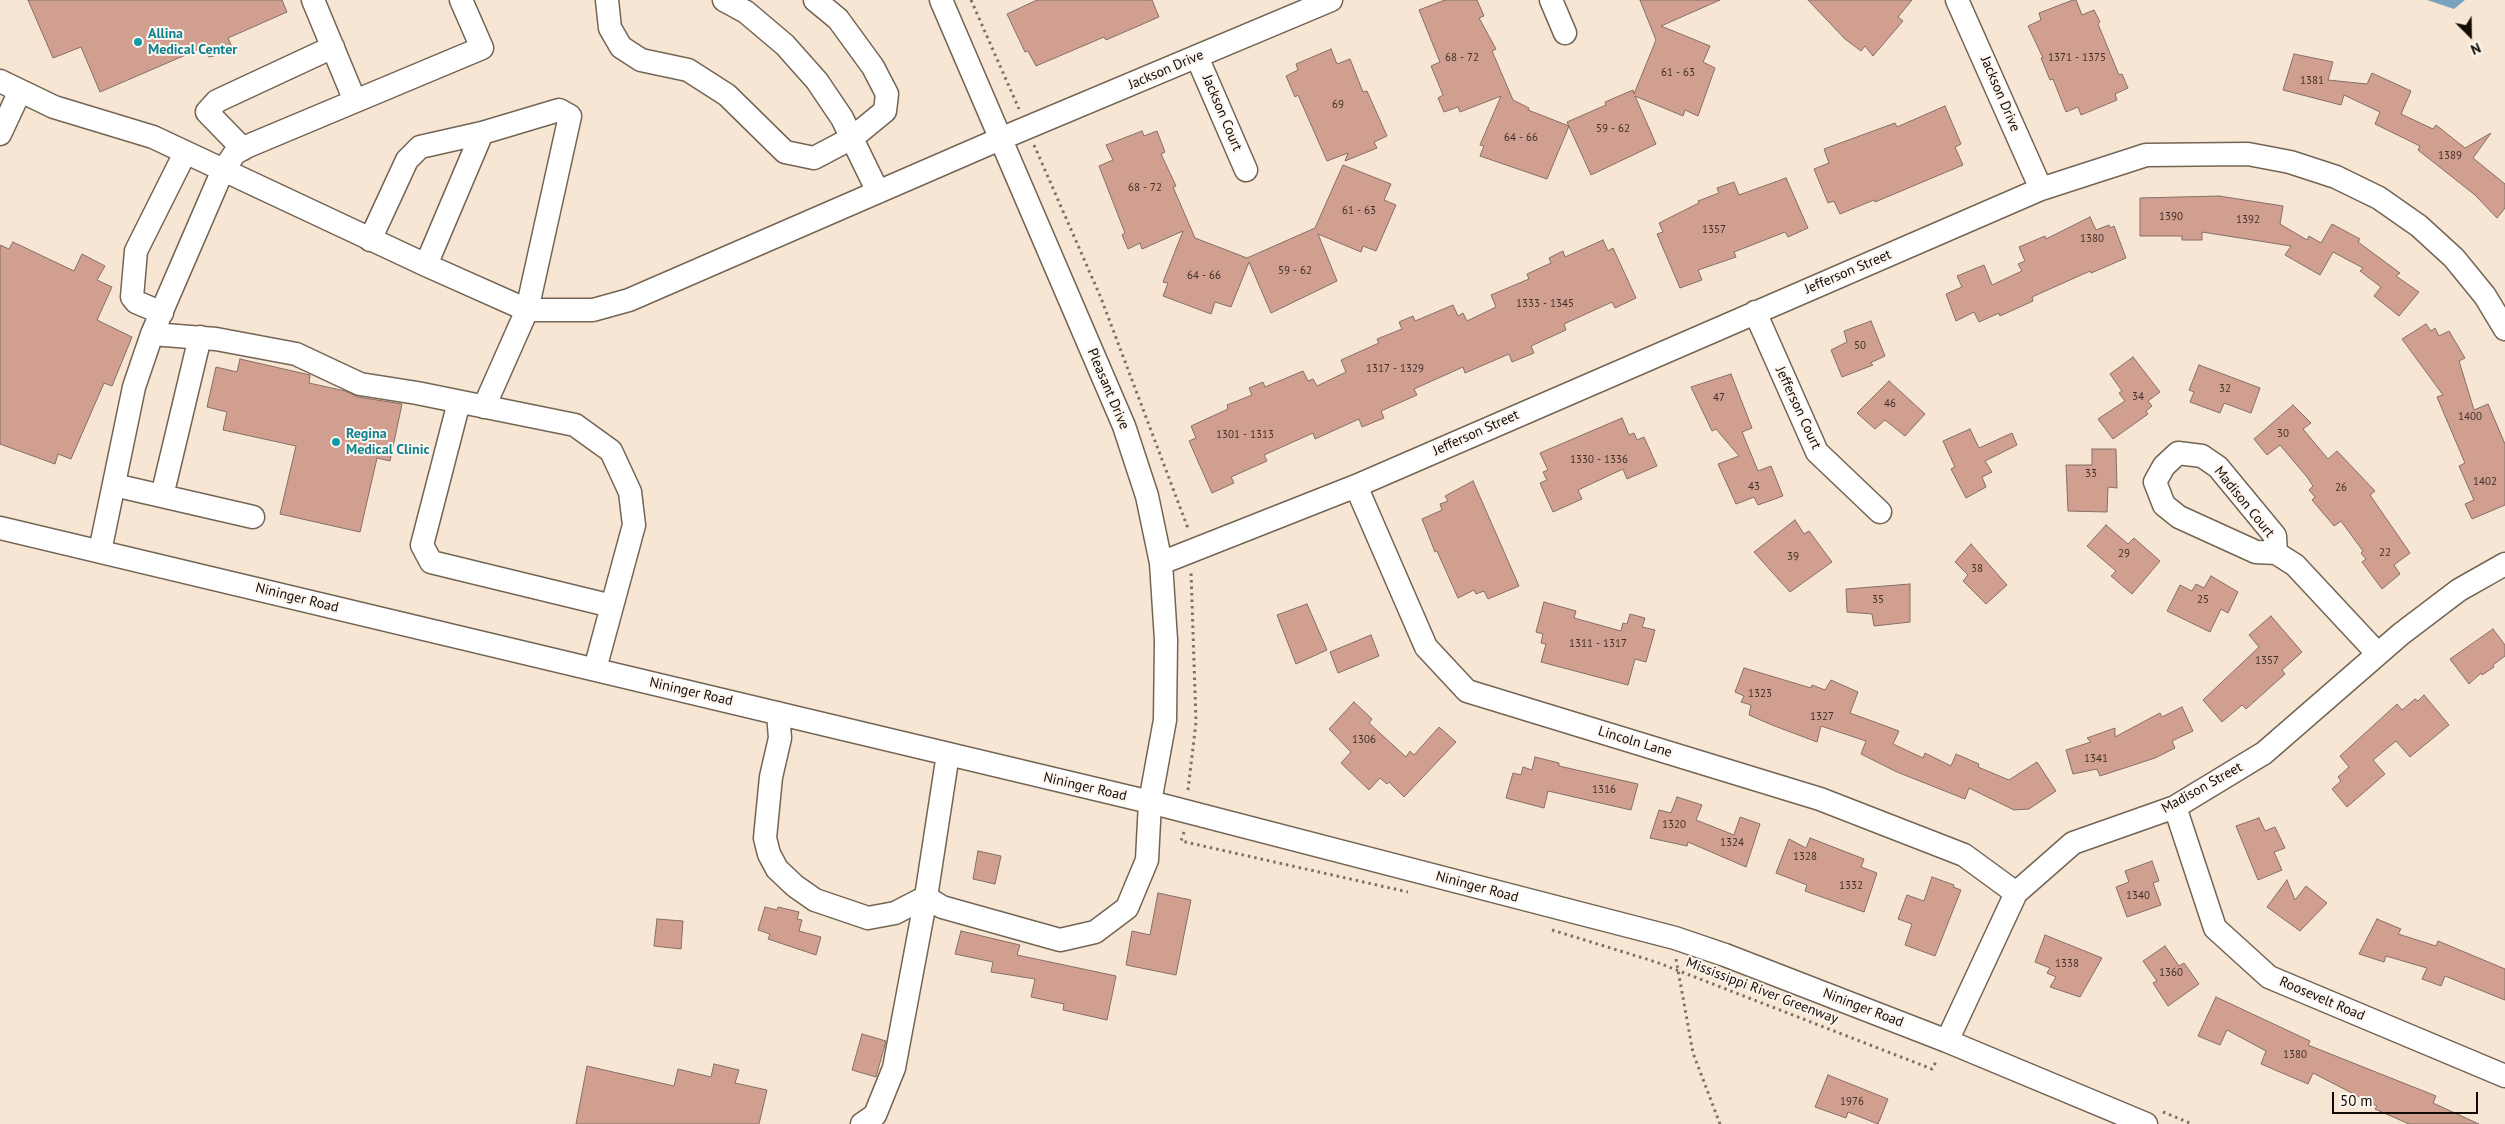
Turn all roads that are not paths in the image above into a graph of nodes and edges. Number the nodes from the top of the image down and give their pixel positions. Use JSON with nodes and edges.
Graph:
{"nodes":[{"id":1,"x":313,"y":0,"type":"edge"},
{"id":2,"x":462,"y":0,"type":"edge"},
{"id":3,"x":607,"y":0,"type":"edge"},
{"id":4,"x":724,"y":0,"type":"edge"},
{"id":5,"x":815,"y":0,"type":"edge"},
{"id":6,"x":941,"y":0,"type":"edge"},
{"id":7,"x":1331,"y":0,"type":"edge"},
{"id":8,"x":1551,"y":0,"type":"edge"},
{"id":9,"x":1957,"y":0,"type":"edge"},
{"id":10,"x":1565,"y":33,"type":"dead end"},
{"id":11,"x":333,"y":47,"type":"junction"},
{"id":12,"x":1198,"y":57,"type":"junction"},
{"id":13,"x":10,"y":86,"type":"edge"},
{"id":14,"x":355,"y":101,"type":"junction"},
{"id":15,"x":482,"y":133,"type":"junction"},
{"id":16,"x":0,"y":134,"type":"edge"},
{"id":17,"x":852,"y":138,"type":"junction"},
{"id":18,"x":1000,"y":139,"type":"junction"},
{"id":19,"x":243,"y":149,"type":"junction"},
{"id":20,"x":185,"y":153,"type":"junction"},
{"id":21,"x":1246,"y":170,"type":"dead end"},
{"id":22,"x":222,"y":172,"type":"junction"},
{"id":23,"x":2041,"y":190,"type":"junction"},
{"id":24,"x":878,"y":192,"type":"junction"},
{"id":25,"x":370,"y":240,"type":"junction"},
{"id":26,"x":426,"y":265,"type":"junction"},
{"id":27,"x":528,"y":310,"type":"junction"},
{"id":28,"x":1755,"y":312,"type":"junction"},
{"id":29,"x":162,"y":313,"type":"junction"},
{"id":30,"x":2505,"y":329,"type":"edge"},
{"id":31,"x":152,"y":334,"type":"junction"},
{"id":32,"x":200,"y":338,"type":"junction"},
{"id":33,"x":459,"y":402,"type":"junction"},
{"id":34,"x":484,"y":407,"type":"junction"},
{"id":35,"x":114,"y":485,"type":"junction"},
{"id":36,"x":1356,"y":486,"type":"junction"},
{"id":37,"x":162,"y":496,"type":"junction"},
{"id":38,"x":1880,"y":512,"type":"dead end"},
{"id":39,"x":253,"y":517,"type":"dead end"},
{"id":40,"x":0,"y":528,"type":"edge"},
{"id":41,"x":100,"y":551,"type":"junction"},
{"id":42,"x":2276,"y":553,"type":"junction"},
{"id":43,"x":1161,"y":563,"type":"junction"},
{"id":44,"x":2505,"y":564,"type":"edge"},
{"id":45,"x":612,"y":606,"type":"junction"},
{"id":46,"x":2378,"y":654,"type":"junction"},
{"id":47,"x":596,"y":669,"type":"junction"},
{"id":48,"x":778,"y":713,"type":"junction"},
{"id":49,"x":948,"y":754,"type":"junction"},
{"id":50,"x":1150,"y":802,"type":"junction"},
{"id":51,"x":2175,"y":807,"type":"junction"},
{"id":52,"x":2016,"y":893,"type":"junction"},
{"id":53,"x":926,"y":897,"type":"junction"},
{"id":54,"x":1947,"y":1041,"type":"junction"},
{"id":55,"x":2505,"y":1076,"type":"edge"},
{"id":56,"x":862,"y":1124,"type":"edge"},
{"id":57,"x":2146,"y":1124,"type":"edge"}],
"edges":[{"from":1,"to":11,"type":"street"},
{"from":2,"to":14,"type":"street"},
{"from":3,"to":17,"type":"street"},
{"from":4,"to":17,"type":"street"},
{"from":5,"to":17,"type":"street"},
{"from":6,"to":18,"type":"street","name":"Pleasant Drive"},
{"from":7,"to":12,"type":"street","name":"Jackson Drive"},
{"from":8,"to":10,"type":"street"},
{"from":9,"to":23,"type":"street","name":"Jackson Drive"},
{"from":11,"to":14,"type":"street"},
{"from":11,"to":19,"type":"street"},
{"from":12,"to":18,"type":"street","name":"Jackson Drive"},
{"from":12,"to":21,"type":"street","name":"Jackson Court"},
{"from":13,"to":16,"type":"street"},
{"from":13,"to":20,"type":"street"},
{"from":14,"to":19,"type":"street"},
{"from":15,"to":25,"type":"street"},
{"from":15,"to":26,"type":"street"},
{"from":15,"to":27,"type":"street"},
{"from":17,"to":24,"type":"street"},
{"from":18,"to":24,"type":"street","name":"Jackson Drive"},
{"from":18,"to":43,"type":"street","name":"Pleasant Drive"},
{"from":19,"to":22,"type":"street"},
{"from":20,"to":22,"type":"street"},
{"from":20,"to":29,"type":"street"},
{"from":22,"to":25,"type":"street"},
{"from":22,"to":29,"type":"street"},
{"from":23,"to":28,"type":"street","name":"Jefferson Street"},
{"from":23,"to":30,"type":"street","name":"Jefferson Street"},
{"from":24,"to":27,"type":"street","name":"Jackson Drive"},
{"from":25,"to":26,"type":"street"},
{"from":26,"to":27,"type":"street"},
{"from":27,"to":34,"type":"street"},
{"from":28,"to":36,"type":"street","name":"Jefferson Street"},
{"from":28,"to":38,"type":"street","name":"Jefferson Court"},
{"from":29,"to":31,"type":"street"},
{"from":31,"to":32,"type":"street"},
{"from":31,"to":35,"type":"street"},
{"from":32,"to":33,"type":"street"},
{"from":32,"to":37,"type":"street"},
{"from":33,"to":34,"type":"street"},
{"from":33,"to":45,"type":"street"},
{"from":34,"to":45,"type":"street"},
{"from":35,"to":37,"type":"street"},
{"from":35,"to":41,"type":"street"},
{"from":36,"to":43,"type":"street","name":"Jefferson Street"},
{"from":36,"to":52,"type":"street","name":"Lincoln Lane"},
{"from":37,"to":39,"type":"street"},
{"from":40,"to":41,"type":"street","name":"Nininger Road"},
{"from":41,"to":47,"type":"street","name":"Nininger Road"},
{"from":42,"to":42,"type":"street","name":"Madison Court"},
{"from":42,"to":46,"type":"street","name":"Madison Court"},
{"from":43,"to":50,"type":"street","name":"Pleasant Drive"},
{"from":44,"to":46,"type":"street","name":"Madison Street"},
{"from":45,"to":47,"type":"street"},
{"from":46,"to":51,"type":"street","name":"Madison Street"},
{"from":47,"to":48,"type":"street","name":"Nininger Road"},
{"from":48,"to":49,"type":"street","name":"Nininger Road"},
{"from":48,"to":53,"type":"street"},
{"from":49,"to":50,"type":"street","name":"Nininger Road"},
{"from":49,"to":53,"type":"street"},
{"from":50,"to":53,"type":"street","name":"Pleasant Drive"},
{"from":50,"to":54,"type":"street","name":"Nininger Road"},
{"from":51,"to":52,"type":"street","name":"Madison Street"},
{"from":51,"to":55,"type":"street","name":"Roosevelt Road"},
{"from":52,"to":54,"type":"street","name":"Madison Street"},
{"from":53,"to":56,"type":"street"},
{"from":54,"to":57,"type":"street","name":"Nininger Road"}]}
